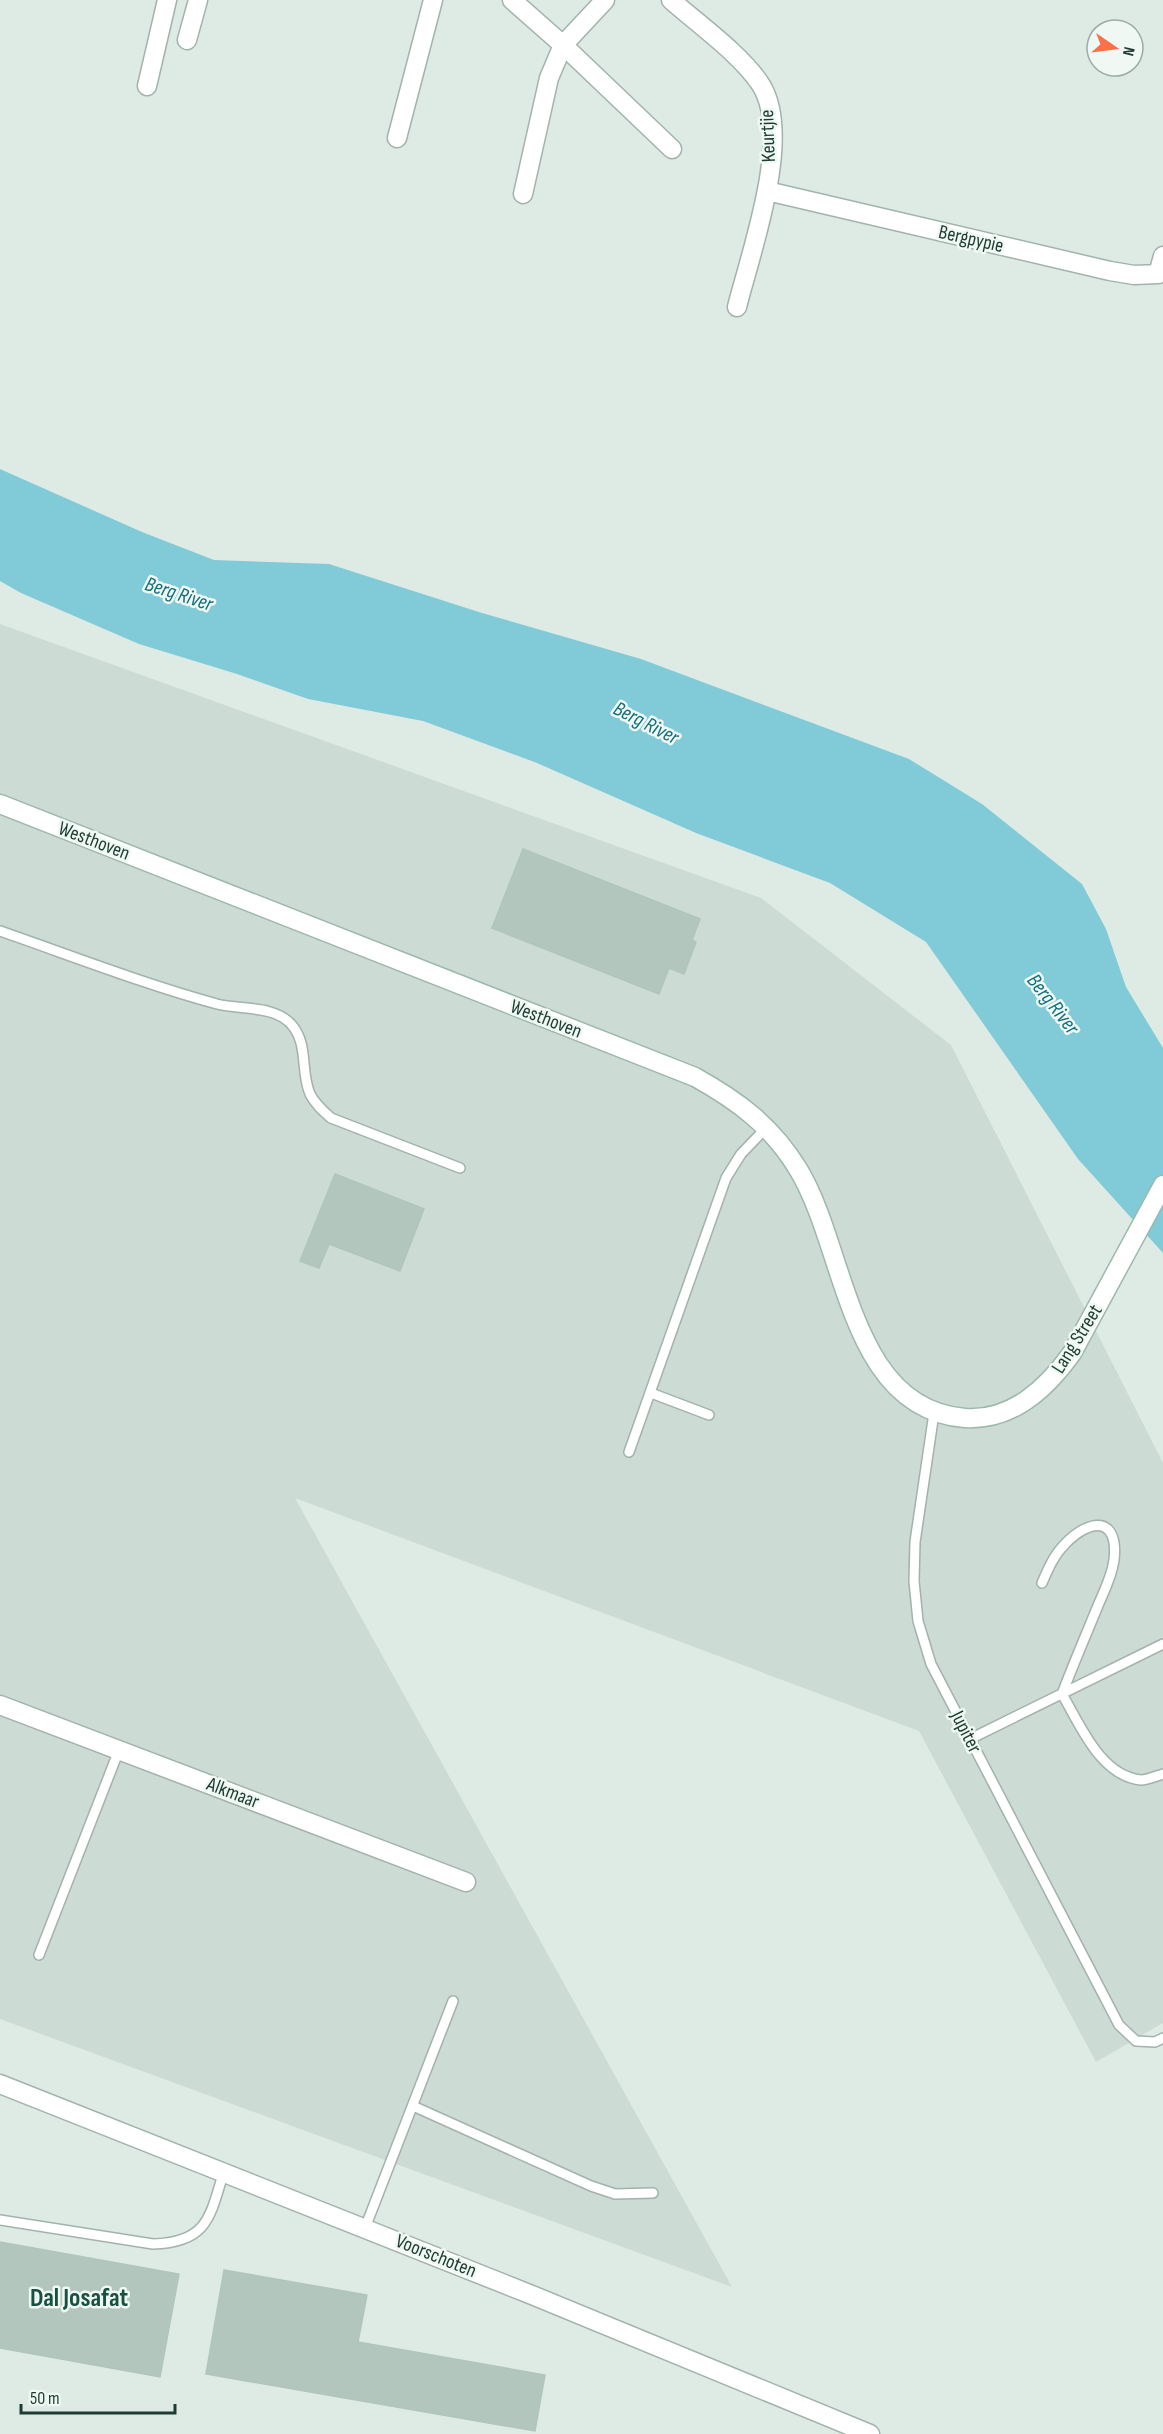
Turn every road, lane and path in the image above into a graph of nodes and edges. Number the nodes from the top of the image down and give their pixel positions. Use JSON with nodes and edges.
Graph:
{"nodes":[{"id":1,"x":167,"y":0,"type":"edge"},
{"id":2,"x":198,"y":0,"type":"edge"},
{"id":3,"x":432,"y":0,"type":"edge"},
{"id":4,"x":512,"y":0,"type":"edge"},
{"id":5,"x":605,"y":0,"type":"edge"},
{"id":6,"x":671,"y":0,"type":"edge"},
{"id":7,"x":187,"y":40,"type":"dead end"},
{"id":8,"x":563,"y":45,"type":"junction"},
{"id":9,"x":147,"y":86,"type":"dead end"},
{"id":10,"x":397,"y":138,"type":"dead end"},
{"id":11,"x":672,"y":149,"type":"dead end"},
{"id":12,"x":767,"y":191,"type":"junction"},
{"id":13,"x":523,"y":194,"type":"dead end"},
{"id":14,"x":1163,"y":256,"type":"edge"},
{"id":15,"x":1160,"y":277,"type":"edge"},
{"id":16,"x":737,"y":307,"type":"dead end"},
{"id":17,"x":0,"y":804,"type":"edge"},
{"id":18,"x":0,"y":931,"type":"edge"},
{"id":19,"x":766,"y":1128,"type":"junction"},
{"id":20,"x":460,"y":1168,"type":"dead end"},
{"id":21,"x":1163,"y":1185,"type":"edge"},
{"id":22,"x":651,"y":1393,"type":"junction"},
{"id":23,"x":934,"y":1413,"type":"junction"},
{"id":24,"x":709,"y":1415,"type":"dead end"},
{"id":25,"x":629,"y":1452,"type":"dead end"},
{"id":26,"x":1042,"y":1583,"type":"dead end"},
{"id":27,"x":1163,"y":1644,"type":"edge"},
{"id":28,"x":1062,"y":1694,"type":"junction"},
{"id":29,"x":0,"y":1705,"type":"edge"},
{"id":30,"x":970,"y":1739,"type":"junction"},
{"id":31,"x":119,"y":1750,"type":"junction"},
{"id":32,"x":1163,"y":1774,"type":"edge"},
{"id":33,"x":466,"y":1882,"type":"dead end"},
{"id":34,"x":39,"y":1955,"type":"dead end"},
{"id":35,"x":453,"y":2001,"type":"dead end"},
{"id":36,"x":1163,"y":2038,"type":"edge"},
{"id":37,"x":0,"y":2084,"type":"edge"},
{"id":38,"x":413,"y":2106,"type":"junction"},
{"id":39,"x":224,"y":2171,"type":"junction"},
{"id":40,"x":652,"y":2193,"type":"dead end"},
{"id":41,"x":0,"y":2220,"type":"edge"},
{"id":42,"x":365,"y":2228,"type":"junction"},
{"id":43,"x":870,"y":2434,"type":"edge"}],
"edges":[{"from":1,"to":9,"type":"street"},
{"from":2,"to":7,"type":"street"},
{"from":3,"to":10,"type":"street"},
{"from":4,"to":8,"type":"street"},
{"from":5,"to":8,"type":"street"},
{"from":6,"to":12,"type":"street","name":"Keurtjie"},
{"from":8,"to":11,"type":"street"},
{"from":8,"to":13,"type":"street"},
{"from":12,"to":15,"type":"street","name":"Bergpypie"},
{"from":12,"to":16,"type":"street","name":"Keurtjie"},
{"from":14,"to":15,"type":"street","name":"Bergpypie"},
{"from":17,"to":19,"type":"street","name":"Westhoven"},
{"from":18,"to":20,"type":"lane"},
{"from":19,"to":22,"type":"lane"},
{"from":19,"to":23,"type":"street","name":"Westhoven"},
{"from":21,"to":23,"type":"street","name":"Lang Street"},
{"from":22,"to":24,"type":"lane"},
{"from":22,"to":25,"type":"lane"},
{"from":23,"to":30,"type":"lane","name":"Jupiter"},
{"from":26,"to":28,"type":"lane"},
{"from":27,"to":28,"type":"lane"},
{"from":28,"to":30,"type":"lane"},
{"from":28,"to":32,"type":"lane"},
{"from":29,"to":31,"type":"street","name":"Alkmaar"},
{"from":30,"to":36,"type":"lane","name":"Jupiter"},
{"from":31,"to":33,"type":"street","name":"Alkmaar"},
{"from":31,"to":34,"type":"lane"},
{"from":35,"to":38,"type":"lane"},
{"from":37,"to":39,"type":"street","name":"Voorschoten"},
{"from":38,"to":40,"type":"lane"},
{"from":38,"to":42,"type":"lane"},
{"from":39,"to":41,"type":"lane"},
{"from":39,"to":42,"type":"street","name":"Voorschoten"},
{"from":42,"to":43,"type":"street","name":"Voorschoten"}]}
